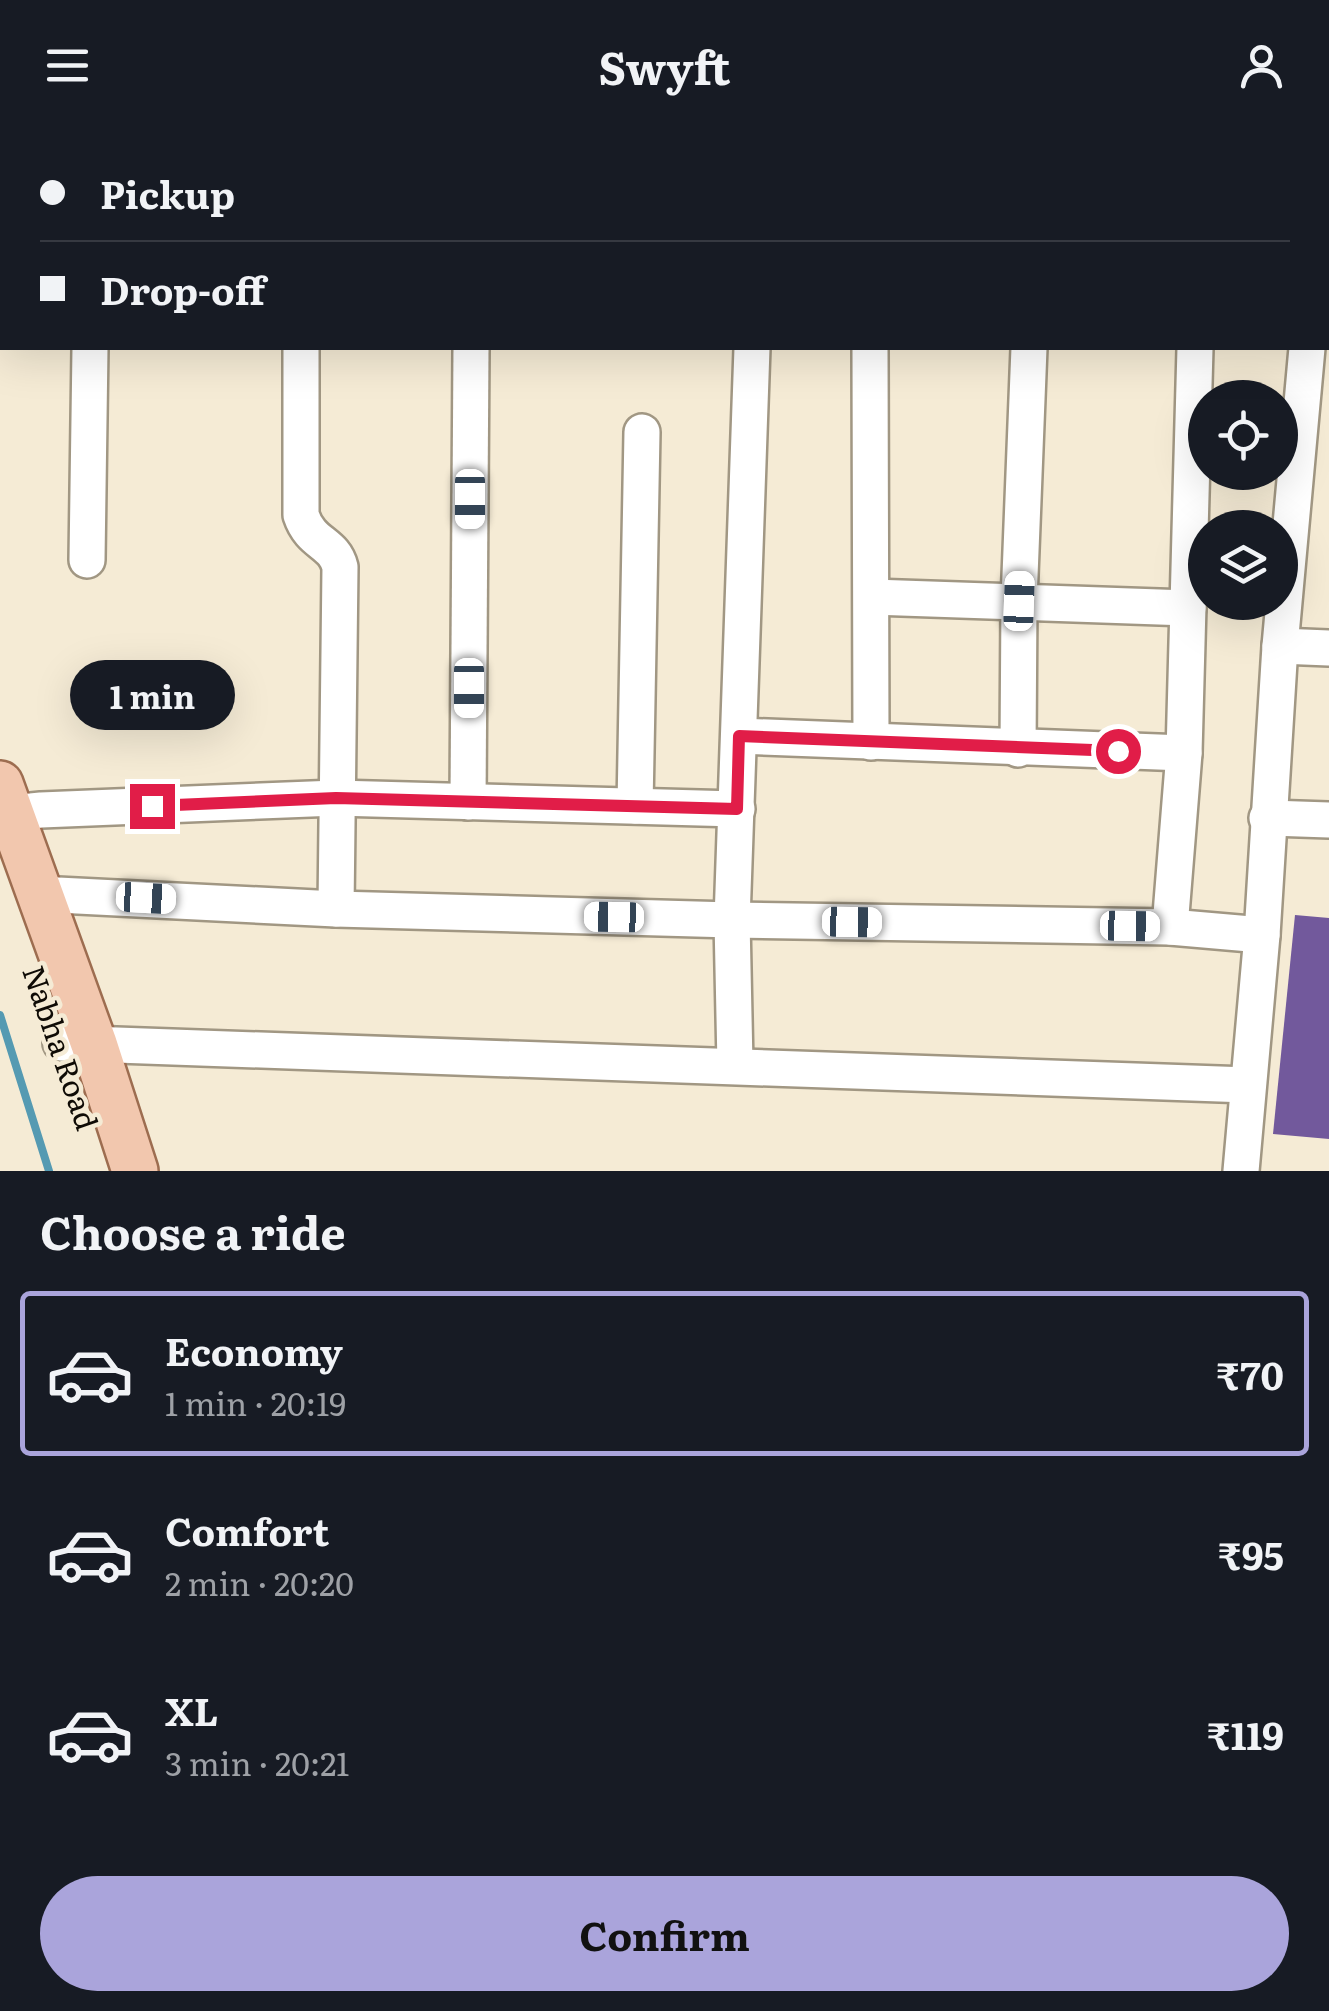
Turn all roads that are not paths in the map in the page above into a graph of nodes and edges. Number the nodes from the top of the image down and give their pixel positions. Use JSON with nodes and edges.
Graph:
{"nodes":[{"id":1,"x":90,"y":350,"type":"edge"},
{"id":2,"x":301,"y":350,"type":"edge"},
{"id":3,"x":471,"y":350,"type":"edge"},
{"id":4,"x":752,"y":350,"type":"edge"},
{"id":5,"x":870,"y":350,"type":"edge"},
{"id":6,"x":1029,"y":350,"type":"edge"},
{"id":7,"x":1195,"y":350,"type":"edge"},
{"id":8,"x":1307,"y":350,"type":"edge"},
{"id":9,"x":642,"y":432,"type":"dead end"},
{"id":10,"x":1315,"y":440,"type":"edge"},
{"id":11,"x":1191,"y":510,"type":"edge"},
{"id":12,"x":87,"y":560,"type":"dead end"},
{"id":13,"x":872,"y":597,"type":"junction"},
{"id":14,"x":1019,"y":601,"type":"junction"},
{"id":15,"x":1188,"y":608,"type":"joint"},
{"id":16,"x":1280,"y":646,"type":"junction"},
{"id":17,"x":1329,"y":648,"type":"edge"},
{"id":18,"x":739,"y":736,"type":"junction"},
{"id":19,"x":872,"y":742,"type":"junction"},
{"id":20,"x":1018,"y":749,"type":"junction"},
{"id":21,"x":1184,"y":752,"type":"junction"},
{"id":22,"x":336,"y":798,"type":"junction"},
{"id":23,"x":468,"y":802,"type":"junction"},
{"id":24,"x":3,"y":804,"type":"edge"},
{"id":25,"x":635,"y":806,"type":"junction"},
{"id":26,"x":737,"y":809,"type":"junction"},
{"id":27,"x":1267,"y":818,"type":"junction"},
{"id":28,"x":1329,"y":820,"type":"edge"},
{"id":29,"x":14,"y":882,"type":"edge"},
{"id":30,"x":336,"y":909,"type":"junction"},
{"id":31,"x":732,"y":920,"type":"junction"},
{"id":32,"x":1170,"y":927,"type":"junction"},
{"id":33,"x":1262,"y":935,"type":"junction"},
{"id":34,"x":77,"y":1044,"type":"junction"},
{"id":35,"x":735,"y":1065,"type":"junction"},
{"id":36,"x":1248,"y":1085,"type":"junction"},
{"id":37,"x":105,"y":1171,"type":"edge"},
{"id":38,"x":135,"y":1171,"type":"edge"},
{"id":39,"x":1241,"y":1171,"type":"edge"}],
"edges":[{"from":1,"to":12,"type":"street"},
{"from":2,"to":22,"type":"street"},
{"from":3,"to":23,"type":"street"},
{"from":4,"to":18,"type":"street"},
{"from":5,"to":13,"type":"street"},
{"from":6,"to":14,"type":"street"},
{"from":7,"to":11,"type":"street"},
{"from":8,"to":10,"type":"street"},
{"from":9,"to":25,"type":"street"},
{"from":10,"to":16,"type":"street"},
{"from":13,"to":14,"type":"street"},
{"from":13,"to":19,"type":"street"},
{"from":14,"to":15,"type":"street"},
{"from":14,"to":20,"type":"street"},
{"from":15,"to":21,"type":"street"},
{"from":16,"to":17,"type":"street"},
{"from":16,"to":27,"type":"street"},
{"from":18,"to":19,"type":"street"},
{"from":18,"to":26,"type":"street"},
{"from":19,"to":20,"type":"street"},
{"from":20,"to":21,"type":"street"},
{"from":21,"to":32,"type":"street"},
{"from":22,"to":23,"type":"street"},
{"from":22,"to":24,"type":"street"},
{"from":22,"to":30,"type":"street"},
{"from":23,"to":25,"type":"street"},
{"from":24,"to":29,"type":"main road","name":"Nabha Road"},
{"from":25,"to":26,"type":"street"},
{"from":26,"to":31,"type":"street"},
{"from":27,"to":28,"type":"street"},
{"from":27,"to":33,"type":"street"},
{"from":29,"to":30,"type":"street"},
{"from":29,"to":34,"type":"main road","name":"Nabha Road"},
{"from":30,"to":31,"type":"street"},
{"from":31,"to":32,"type":"street"},
{"from":31,"to":35,"type":"street"},
{"from":32,"to":33,"type":"street"},
{"from":33,"to":36,"type":"street"},
{"from":34,"to":35,"type":"street"},
{"from":34,"to":37,"type":"main road","name":"Nabha Road"},
{"from":34,"to":38,"type":"main road"},
{"from":35,"to":36,"type":"street"},
{"from":36,"to":39,"type":"street"}]}
